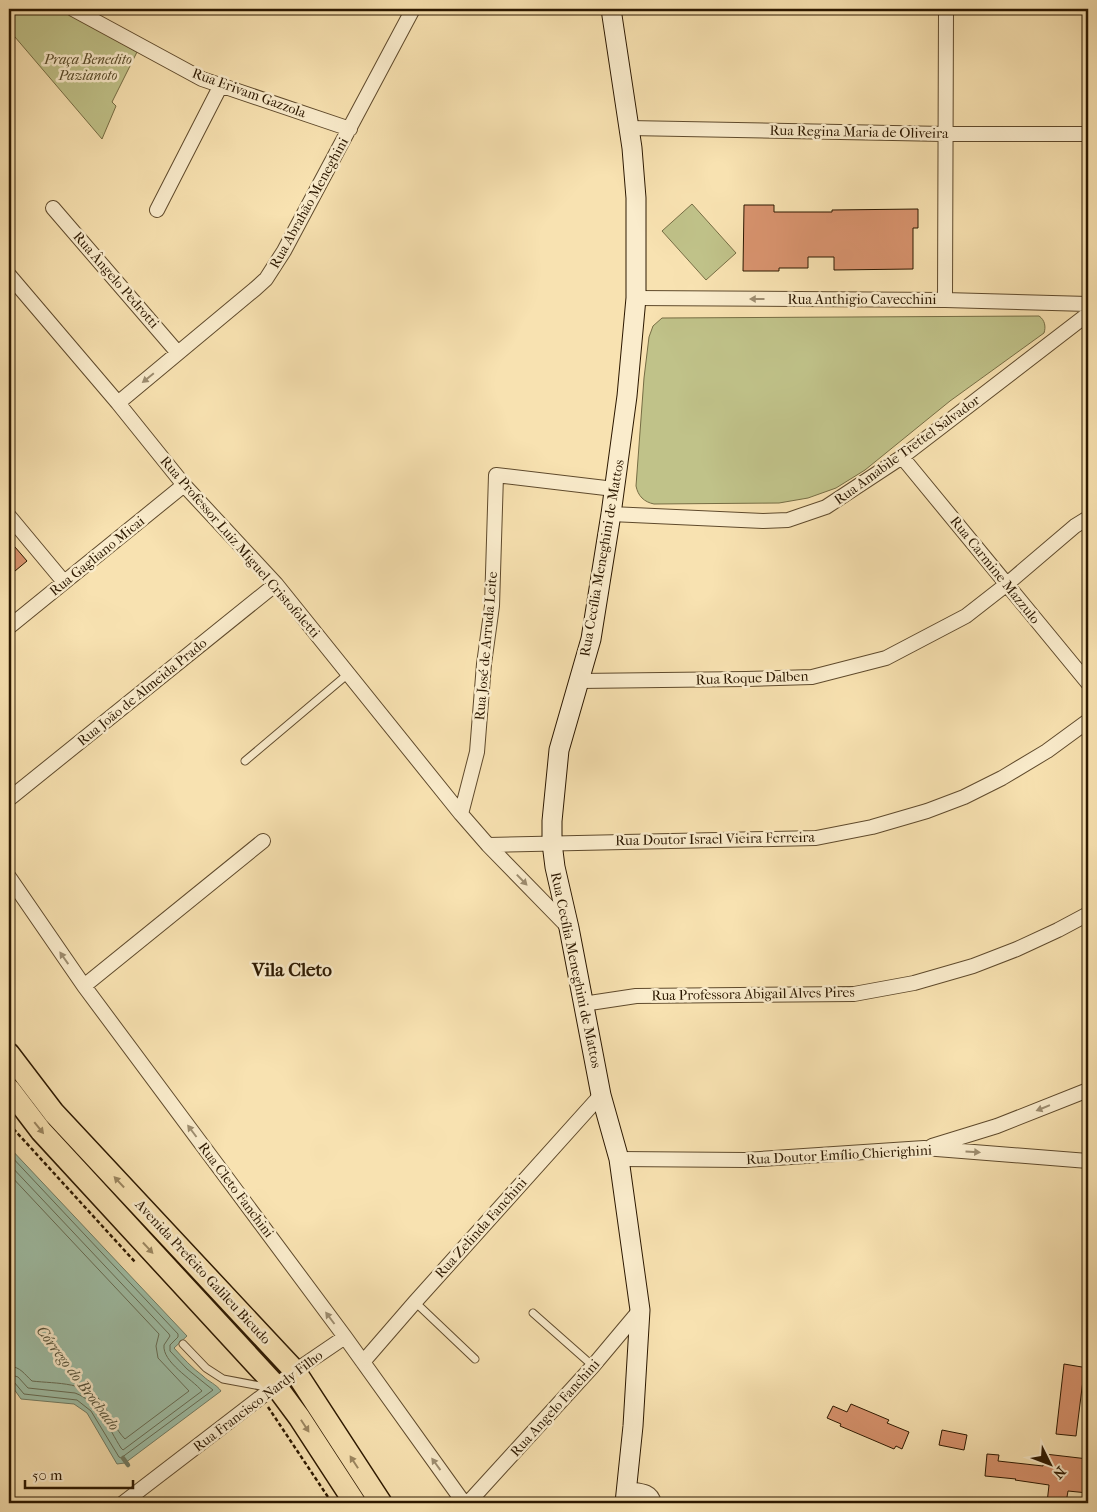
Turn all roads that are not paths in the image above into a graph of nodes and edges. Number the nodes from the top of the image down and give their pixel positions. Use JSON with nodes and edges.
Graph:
{"nodes":[{"id":1,"x":73,"y":9,"type":"edge"},
{"id":2,"x":413,"y":9,"type":"edge"},
{"id":3,"x":611,"y":9,"type":"edge"},
{"id":4,"x":946,"y":9,"type":"edge"},
{"id":5,"x":222,"y":86,"type":"junction"},
{"id":6,"x":629,"y":128,"type":"junction"},
{"id":7,"x":350,"y":129,"type":"junction"},
{"id":8,"x":945,"y":134,"type":"junction"},
{"id":9,"x":1088,"y":134,"type":"edge"},
{"id":10,"x":53,"y":208,"type":"dead end"},
{"id":11,"x":157,"y":210,"type":"dead end"},
{"id":12,"x":9,"y":274,"type":"edge"},
{"id":13,"x":636,"y":298,"type":"junction"},
{"id":14,"x":946,"y":300,"type":"junction"},
{"id":15,"x":1088,"y":304,"type":"edge"},
{"id":16,"x":1088,"y":314,"type":"edge"},
{"id":17,"x":178,"y":353,"type":"junction"},
{"id":18,"x":118,"y":403,"type":"junction"},
{"id":19,"x":902,"y":457,"type":"junction"},
{"id":20,"x":184,"y":485,"type":"junction"},
{"id":21,"x":614,"y":488,"type":"junction"},
{"id":22,"x":611,"y":514,"type":"junction"},
{"id":23,"x":9,"y":516,"type":"edge"},
{"id":24,"x":1088,"y":518,"type":"edge"},
{"id":25,"x":64,"y":582,"type":"junction"},
{"id":26,"x":276,"y":584,"type":"junction"},
{"id":27,"x":1007,"y":584,"type":"junction"},
{"id":28,"x":9,"y":627,"type":"edge"},
{"id":29,"x":348,"y":674,"type":"junction"},
{"id":30,"x":579,"y":681,"type":"junction"},
{"id":31,"x":1088,"y":683,"type":"edge"},
{"id":32,"x":1088,"y":721,"type":"edge"},
{"id":33,"x":245,"y":761,"type":"dead end"},
{"id":34,"x":9,"y":799,"type":"edge"},
{"id":35,"x":461,"y":814,"type":"junction"},
{"id":36,"x":263,"y":841,"type":"dead end"},
{"id":37,"x":552,"y":842,"type":"junction"},
{"id":38,"x":488,"y":845,"type":"junction"},
{"id":39,"x":9,"y":877,"type":"edge"},
{"id":40,"x":1088,"y":914,"type":"edge"},
{"id":41,"x":569,"y":928,"type":"junction"},
{"id":42,"x":84,"y":986,"type":"junction"},
{"id":43,"x":583,"y":1004,"type":"junction"},
{"id":44,"x":9,"y":1054,"type":"edge"},
{"id":45,"x":9,"y":1089,"type":"edge"},
{"id":46,"x":1088,"y":1090,"type":"edge"},
{"id":47,"x":601,"y":1095,"type":"junction"},
{"id":48,"x":997,"y":1126,"type":"junction"},
{"id":49,"x":924,"y":1148,"type":"junction"},
{"id":50,"x":996,"y":1154,"type":"junction"},
{"id":51,"x":619,"y":1159,"type":"junction"},
{"id":52,"x":1088,"y":1161,"type":"edge"},
{"id":53,"x":414,"y":1302,"type":"junction"},
{"id":54,"x":640,"y":1310,"type":"junction"},
{"id":55,"x":533,"y":1313,"type":"dead end"},
{"id":56,"x":345,"y":1337,"type":"junction"},
{"id":57,"x":183,"y":1344,"type":"dead end"},
{"id":58,"x":475,"y":1359,"type":"dead end"},
{"id":59,"x":363,"y":1362,"type":"junction"},
{"id":60,"x":593,"y":1366,"type":"junction"},
{"id":61,"x":296,"y":1371,"type":"junction"},
{"id":62,"x":270,"y":1391,"type":"junction"},
{"id":63,"x":625,"y":1496,"type":"edge"},
{"id":64,"x":123,"y":1503,"type":"edge"},
{"id":65,"x":355,"y":1503,"type":"edge"},
{"id":66,"x":381,"y":1503,"type":"edge"},
{"id":67,"x":466,"y":1503,"type":"edge"},
{"id":68,"x":654,"y":1503,"type":"edge"}],
"edges":[{"from":1,"to":5,"type":"street","name":"Rua Erivam Gazzola"},
{"from":2,"to":7,"type":"street","name":"Rua Abrahão Meneghini"},
{"from":3,"to":6,"type":"street","name":"Rua Cecília Meneghini de Mattos"},
{"from":4,"to":8,"type":"street"},
{"from":5,"to":7,"type":"street","name":"Rua Erivam Gazzola"},
{"from":5,"to":11,"type":"street"},
{"from":6,"to":8,"type":"street","name":"Rua Regina Maria de Oliveira"},
{"from":6,"to":13,"type":"street","name":"Rua Cecília Meneghini de Mattos"},
{"from":7,"to":17,"type":"street","name":"Rua Abrahão Meneghini"},
{"from":8,"to":9,"type":"street","name":"Rua Regina Maria de Oliveira"},
{"from":8,"to":14,"type":"street"},
{"from":10,"to":17,"type":"street","name":"Rua Ângelo Pedrotti"},
{"from":12,"to":18,"type":"street","name":"Rua Professor Luiz Miguel Cristofoletti"},
{"from":14,"to":13,"type":"street","name":"Rua Anthigio Cavecchini","one_way":true},
{"from":13,"to":21,"type":"street","name":"Rua Cecília Meneghini de Mattos"},
{"from":14,"to":15,"type":"street","name":"Rua Anthigio Cavecchini"},
{"from":16,"to":19,"type":"street","name":"Rua Amabile Trettel Salvador"},
{"from":17,"to":18,"type":"street","name":"Rua Abrahão Meneghini","one_way":true},
{"from":18,"to":20,"type":"street","name":"Rua Professor Luiz Miguel Cristofoletti"},
{"from":19,"to":22,"type":"street","name":"Rua Amabile Trettel Salvador"},
{"from":19,"to":27,"type":"street","name":"Rua Carmine Mazzulo"},
{"from":20,"to":25,"type":"street","name":"Rua Gagliano Micai"},
{"from":20,"to":26,"type":"street","name":"Rua Professor Luiz Miguel Cristofoletti"},
{"from":21,"to":22,"type":"street","name":"Rua Cecília Meneghini de Mattos"},
{"from":21,"to":35,"type":"street","name":"Rua José de Arruda Leite"},
{"from":22,"to":30,"type":"street","name":"Rua Cecília Meneghini de Mattos"},
{"from":23,"to":25,"type":"street"},
{"from":24,"to":27,"type":"street","name":"Rua Roque Dalben"},
{"from":25,"to":28,"type":"street","name":"Rua Gagliano Micai"},
{"from":26,"to":29,"type":"street","name":"Rua Professor Luiz Miguel Cristofoletti"},
{"from":26,"to":34,"type":"street","name":"Rua João de Almeida Prado"},
{"from":27,"to":30,"type":"street","name":"Rua Roque Dalben"},
{"from":27,"to":31,"type":"street","name":"Rua Carmine Mazzulo"},
{"from":29,"to":33,"type":"lane"},
{"from":29,"to":35,"type":"street","name":"Rua Professor Luiz Miguel Cristofoletti"},
{"from":30,"to":37,"type":"street","name":"Rua Cecília Meneghini de Mattos"},
{"from":32,"to":37,"type":"street","name":"Rua Doutor Israel Vieira Ferreira"},
{"from":35,"to":38,"type":"street","name":"Rua Professor Luiz Miguel Cristofoletti"},
{"from":36,"to":42,"type":"street"},
{"from":37,"to":38,"type":"street"},
{"from":37,"to":41,"type":"street","name":"Rua Cecília Meneghini de Mattos"},
{"from":38,"to":41,"type":"street","name":"Rua Professor Luiz Miguel Cristofoletti","one_way":true},
{"from":42,"to":39,"type":"street","name":"Rua Cleto Fanchini","one_way":true},
{"from":40,"to":43,"type":"street","name":"Rua Professora Abigail Alves Pires"},
{"from":41,"to":43,"type":"street","name":"Rua Cecília Meneghini de Mattos"},
{"from":56,"to":42,"type":"street","name":"Rua Cleto Fanchini","one_way":true},
{"from":43,"to":47,"type":"street","name":"Rua Cecília Meneghini de Mattos"},
{"from":61,"to":44,"type":"main road","name":"Avenida Prefeito Galileu Bicudo","one_way":true},
{"from":45,"to":62,"type":"main road","name":"Avenida Prefeito Galileu Bicudo","one_way":true},
{"from":46,"to":48,"type":"street","one_way":true},
{"from":47,"to":51,"type":"street","name":"Rua Cecília Meneghini de Mattos"},
{"from":47,"to":53,"type":"street","name":"Rua Zelinda Fanchini"},
{"from":48,"to":49,"type":"street"},
{"from":48,"to":50,"type":"street"},
{"from":49,"to":50,"type":"street","name":"Rua Doutor Emílio Chierighini","one_way":true},
{"from":49,"to":51,"type":"street","name":"Rua Doutor Emílio Chierighini"},
{"from":50,"to":52,"type":"street","name":"Rua Doutor Emílio Chierighini"},
{"from":51,"to":54,"type":"street","name":"Rua Cecília Meneghini de Mattos"},
{"from":53,"to":58,"type":"lane"},
{"from":53,"to":59,"type":"street","name":"Rua Zelinda Fanchini"},
{"from":54,"to":60,"type":"street","name":"Rua Angelo Fanchini"},
{"from":54,"to":63,"type":"street","name":"Rua Cecília Meneghini de Mattos"},
{"from":55,"to":60,"type":"lane"},
{"from":56,"to":59,"type":"street","name":"Rua Cleto Fanchini"},
{"from":56,"to":61,"type":"street","name":"Rua Francisco Nardy Filho"},
{"from":57,"to":62,"type":"lane"},
{"from":67,"to":59,"type":"street","name":"Rua Cleto Fanchini","one_way":true},
{"from":60,"to":67,"type":"street","name":"Rua Angelo Fanchini"},
{"from":61,"to":62,"type":"street","name":"Rua Francisco Nardy Filho"},
{"from":66,"to":61,"type":"main road","name":"Avenida Prefeito Galileu Bicudo","one_way":true},
{"from":62,"to":64,"type":"street","name":"Rua Francisco Nardy Filho"},
{"from":62,"to":65,"type":"main road","name":"Avenida Prefeito Galileu Bicudo","one_way":true},
{"from":63,"to":68,"type":"street"}]}
